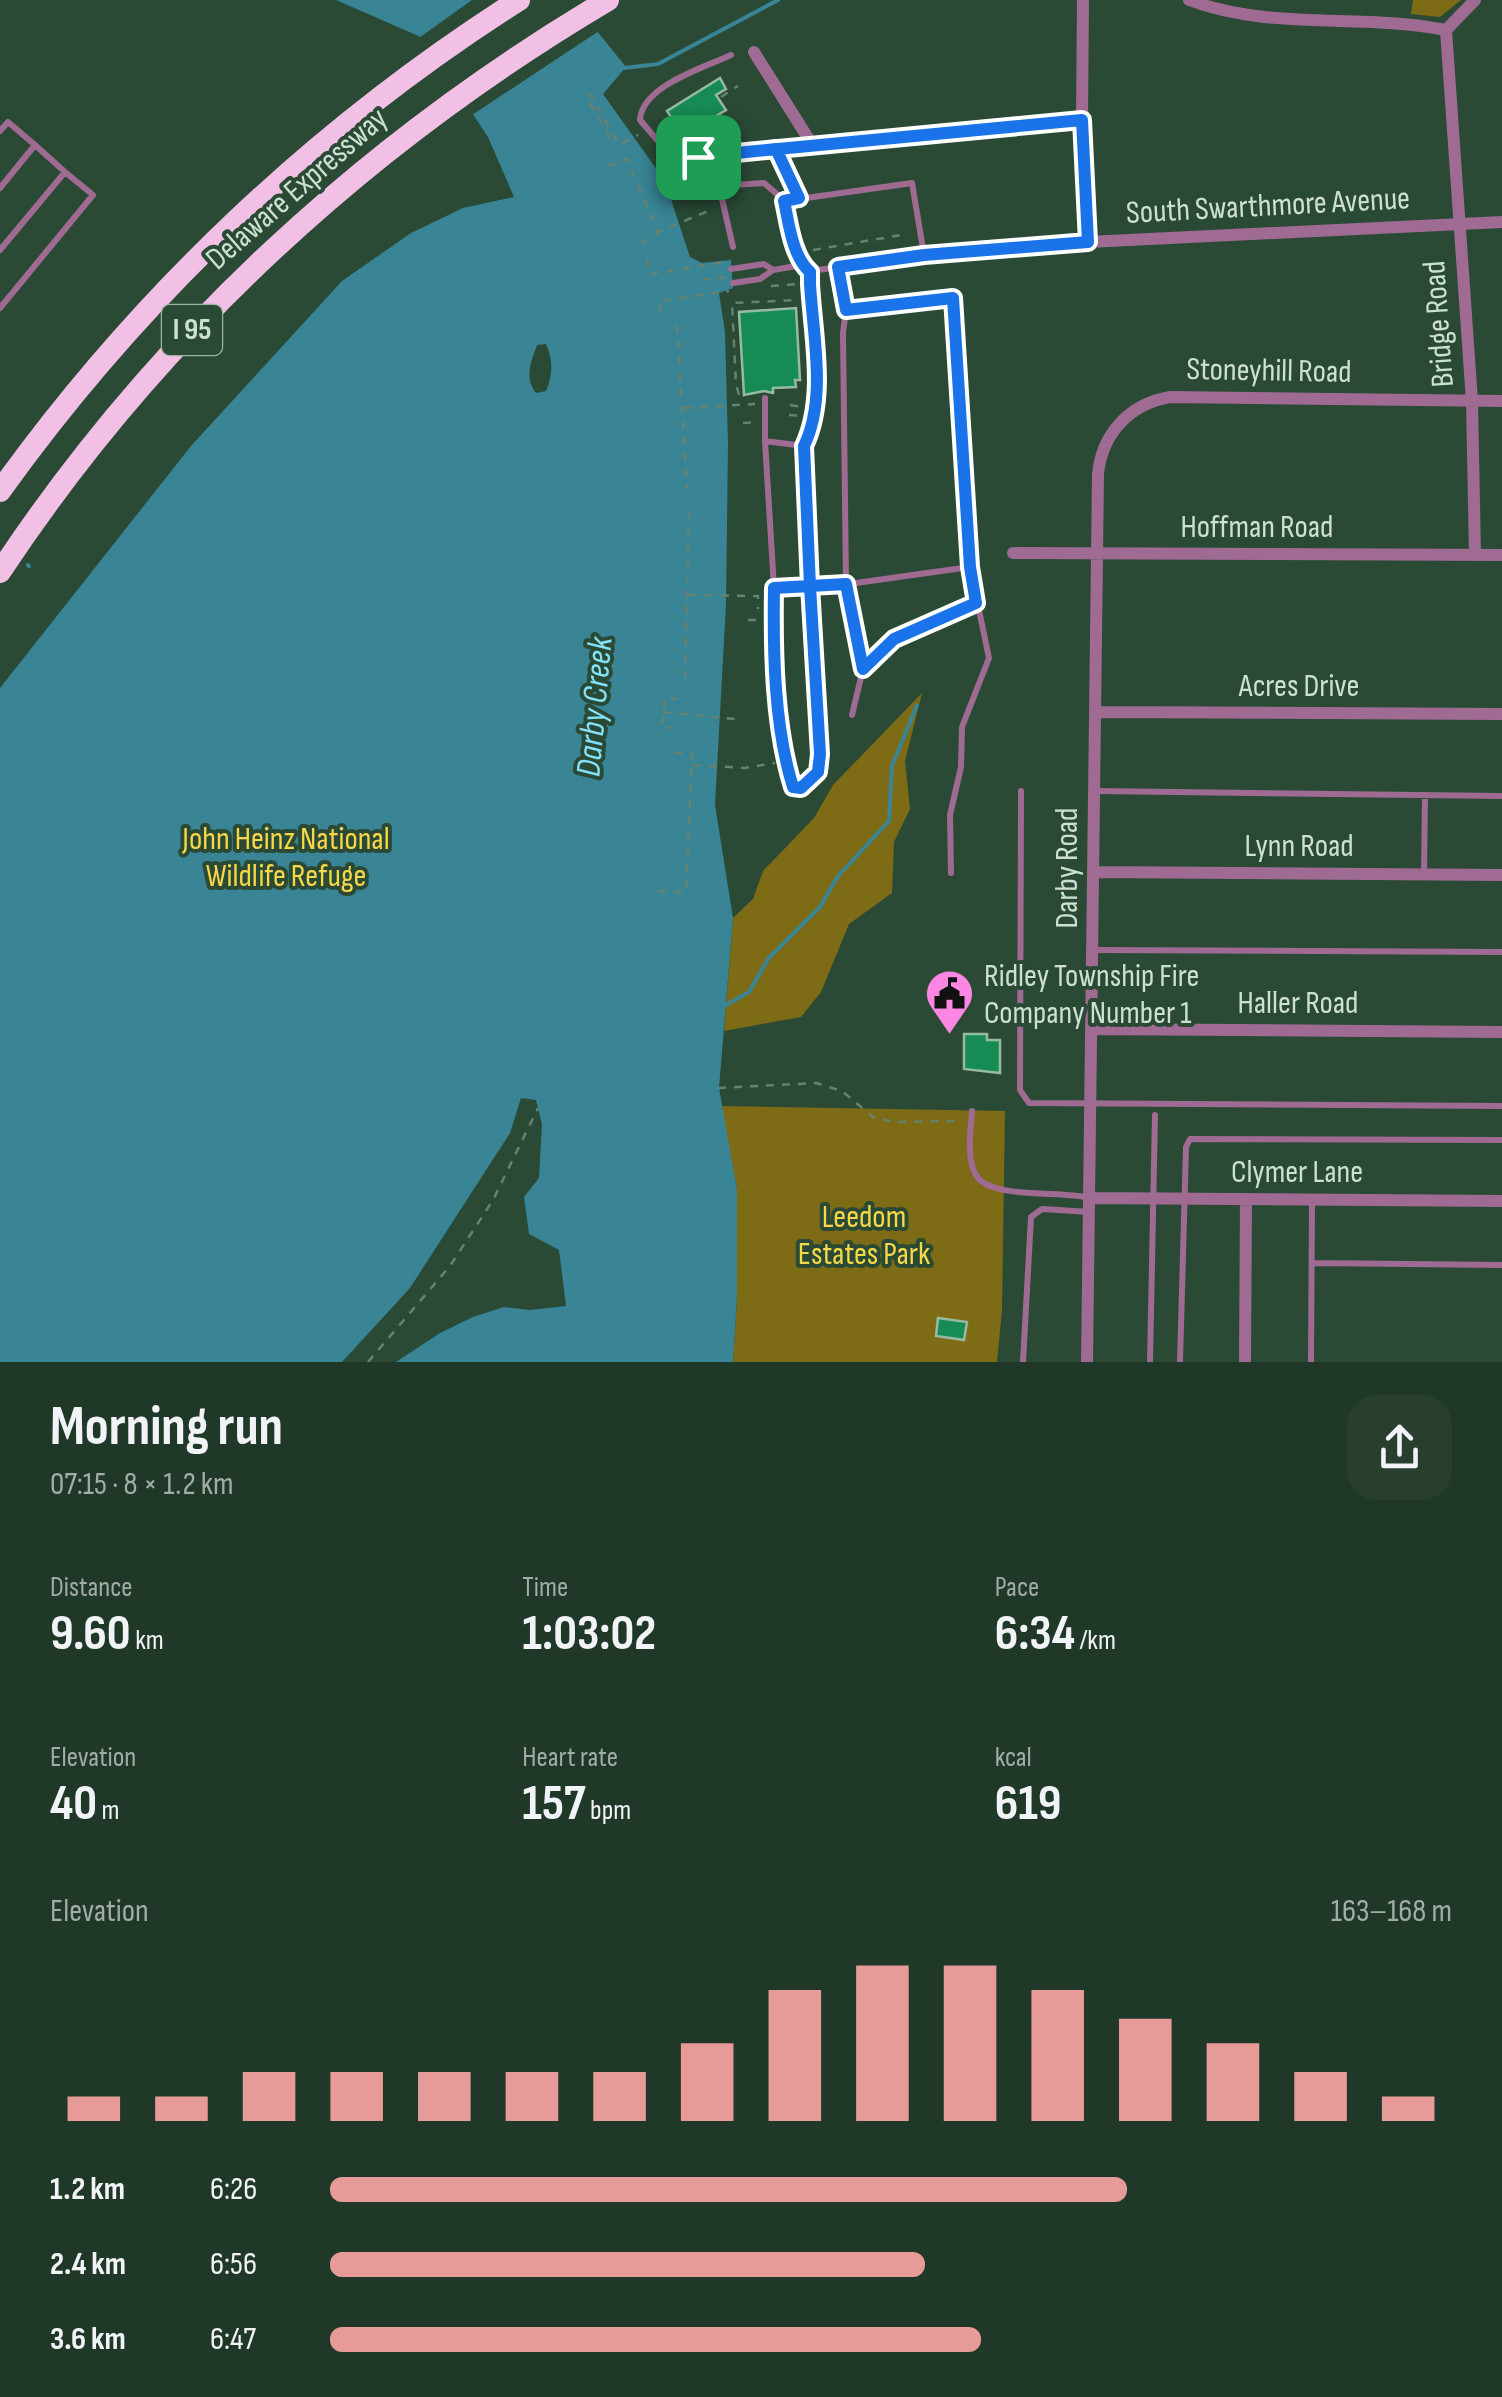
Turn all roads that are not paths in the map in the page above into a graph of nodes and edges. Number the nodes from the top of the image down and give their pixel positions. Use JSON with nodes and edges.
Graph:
{"nodes":[{"id":1,"x":518,"y":0,"type":"edge"},
{"id":2,"x":608,"y":0,"type":"edge"},
{"id":3,"x":1082,"y":0,"type":"edge"},
{"id":4,"x":1190,"y":0,"type":"edge"},
{"id":5,"x":1474,"y":0,"type":"edge"},
{"id":6,"x":1446,"y":30,"type":"junction"},
{"id":7,"x":754,"y":52,"type":"dead end"},
{"id":8,"x":731,"y":55,"type":"dead end"},
{"id":9,"x":1082,"y":120,"type":"junction"},
{"id":10,"x":0,"y":131,"type":"edge"},
{"id":11,"x":35,"y":145,"type":"junction"},
{"id":12,"x":813,"y":146,"type":"junction"},
{"id":13,"x":776,"y":149,"type":"junction"},
{"id":14,"x":692,"y":158,"type":"joint"},
{"id":15,"x":66,"y":172,"type":"junction"},
{"id":16,"x":0,"y":188,"type":"edge"},
{"id":17,"x":799,"y":198,"type":"junction"},
{"id":18,"x":784,"y":201,"type":"junction"},
{"id":19,"x":1502,"y":222,"type":"edge"},
{"id":20,"x":1460,"y":224,"type":"junction"},
{"id":21,"x":1088,"y":242,"type":"junction"},
{"id":22,"x":732,"y":247,"type":"dead end"},
{"id":23,"x":0,"y":250,"type":"edge"},
{"id":24,"x":920,"y":256,"type":"junction"},
{"id":25,"x":729,"y":265,"type":"road end"},
{"id":26,"x":802,"y":265,"type":"junction"},
{"id":27,"x":838,"y":267,"type":"junction"},
{"id":28,"x":773,"y":270,"type":"junction"},
{"id":29,"x":810,"y":272,"type":"junction"},
{"id":30,"x":732,"y":287,"type":"road end"},
{"id":31,"x":0,"y":308,"type":"edge"},
{"id":32,"x":846,"y":310,"type":"junction"},
{"id":33,"x":766,"y":398,"type":"dead end"},
{"id":34,"x":1472,"y":401,"type":"junction"},
{"id":35,"x":1502,"y":401,"type":"edge"},
{"id":36,"x":765,"y":441,"type":"junction"},
{"id":37,"x":804,"y":446,"type":"junction"},
{"id":38,"x":0,"y":491,"type":"edge"},
{"id":39,"x":1013,"y":553,"type":"dead end"},
{"id":40,"x":1098,"y":555,"type":"junction"},
{"id":41,"x":1475,"y":555,"type":"junction"},
{"id":42,"x":1502,"y":555,"type":"edge"},
{"id":43,"x":970,"y":567,"type":"junction"},
{"id":44,"x":0,"y":572,"type":"edge"},
{"id":45,"x":846,"y":584,"type":"junction"},
{"id":46,"x":810,"y":586,"type":"junction"},
{"id":47,"x":774,"y":588,"type":"junction"},
{"id":48,"x":976,"y":603,"type":"junction"},
{"id":49,"x":863,"y":669,"type":"junction"},
{"id":50,"x":1095,"y":712,"type":"junction"},
{"id":51,"x":1502,"y":714,"type":"edge"},
{"id":52,"x":852,"y":715,"type":"dead end"},
{"id":53,"x":1021,"y":791,"type":"dead end"},
{"id":54,"x":1095,"y":791,"type":"junction"},
{"id":55,"x":1425,"y":796,"type":"junction"},
{"id":56,"x":1502,"y":796,"type":"edge"},
{"id":57,"x":1095,"y":872,"type":"junction"},
{"id":58,"x":951,"y":873,"type":"dead end"},
{"id":59,"x":1424,"y":874,"type":"junction"},
{"id":60,"x":1502,"y":874,"type":"edge"},
{"id":61,"x":1094,"y":950,"type":"junction"},
{"id":62,"x":1502,"y":952,"type":"edge"},
{"id":63,"x":1094,"y":1029,"type":"junction"},
{"id":64,"x":1502,"y":1032,"type":"edge"},
{"id":65,"x":1093,"y":1104,"type":"junction"},
{"id":66,"x":1502,"y":1106,"type":"edge"},
{"id":67,"x":1156,"y":1115,"type":"dead end"},
{"id":68,"x":972,"y":1116,"type":"road end"},
{"id":69,"x":1502,"y":1140,"type":"edge"},
{"id":70,"x":1154,"y":1198,"type":"junction"},
{"id":71,"x":1185,"y":1198,"type":"junction"},
{"id":72,"x":1246,"y":1199,"type":"junction"},
{"id":73,"x":1312,"y":1199,"type":"junction"},
{"id":74,"x":1502,"y":1201,"type":"edge"},
{"id":75,"x":1091,"y":1205,"type":"junction"},
{"id":76,"x":1313,"y":1263,"type":"junction"},
{"id":77,"x":1502,"y":1265,"type":"edge"},
{"id":78,"x":1024,"y":1362,"type":"edge"},
{"id":79,"x":1087,"y":1362,"type":"edge"},
{"id":80,"x":1150,"y":1362,"type":"edge"},
{"id":81,"x":1180,"y":1362,"type":"edge"},
{"id":82,"x":1244,"y":1362,"type":"edge"},
{"id":83,"x":1310,"y":1362,"type":"edge"}],
"edges":[{"from":1,"to":38,"type":"highway","name":"Delaware Expressway","number":"I 95"},
{"from":2,"to":44,"type":"highway","name":"Delaware Expressway","number":"I 95"},
{"from":3,"to":9,"type":"street"},
{"from":4,"to":6,"type":"street"},
{"from":5,"to":6,"type":"street"},
{"from":6,"to":20,"type":"street","name":"Bridge Road"},
{"from":7,"to":12,"type":"street"},
{"from":8,"to":14,"type":"lane"},
{"from":9,"to":12,"type":"street"},
{"from":9,"to":21,"type":"street"},
{"from":10,"to":11,"type":"lane"},
{"from":11,"to":15,"type":"lane"},
{"from":11,"to":16,"type":"lane"},
{"from":12,"to":13,"type":"street"},
{"from":13,"to":14,"type":"street"},
{"from":13,"to":17,"type":"lane"},
{"from":15,"to":23,"type":"lane"},
{"from":15,"to":31,"type":"lane"},
{"from":17,"to":18,"type":"lane"},
{"from":17,"to":24,"type":"lane"},
{"from":18,"to":22,"type":"lane"},
{"from":18,"to":26,"type":"lane"},
{"from":19,"to":20,"type":"street","name":"South Swarthmore Avenue"},
{"from":20,"to":21,"type":"street","name":"South Swarthmore Avenue"},
{"from":20,"to":34,"type":"street","name":"Bridge Road"},
{"from":21,"to":24,"type":"street","name":"South Swarthmore Avenue"},
{"from":24,"to":27,"type":"lane"},
{"from":25,"to":28,"type":"lane"},
{"from":26,"to":28,"type":"lane"},
{"from":26,"to":29,"type":"lane"},
{"from":27,"to":29,"type":"lane"},
{"from":27,"to":32,"type":"lane"},
{"from":28,"to":30,"type":"lane"},
{"from":29,"to":37,"type":"lane"},
{"from":32,"to":43,"type":"lane"},
{"from":32,"to":45,"type":"lane"},
{"from":33,"to":36,"type":"lane"},
{"from":34,"to":35,"type":"street","name":"Stoneyhill Road"},
{"from":34,"to":40,"type":"street","name":"Stoneyhill Road"},
{"from":34,"to":41,"type":"street","name":"Bridge Road"},
{"from":36,"to":37,"type":"lane"},
{"from":36,"to":47,"type":"lane"},
{"from":37,"to":46,"type":"lane"},
{"from":39,"to":40,"type":"street","name":"Hoffman Road"},
{"from":40,"to":41,"type":"street","name":"Hoffman Road"},
{"from":40,"to":50,"type":"street","name":"Darby Road"},
{"from":41,"to":42,"type":"street","name":"Hoffman Road"},
{"from":43,"to":45,"type":"lane"},
{"from":43,"to":48,"type":"lane"},
{"from":45,"to":46,"type":"lane"},
{"from":45,"to":49,"type":"lane"},
{"from":46,"to":47,"type":"lane"},
{"from":46,"to":47,"type":"lane"},
{"from":48,"to":49,"type":"lane"},
{"from":48,"to":58,"type":"lane"},
{"from":49,"to":52,"type":"lane"},
{"from":50,"to":51,"type":"street","name":"Acres Drive"},
{"from":50,"to":54,"type":"street","name":"Darby Road"},
{"from":53,"to":65,"type":"lane"},
{"from":54,"to":55,"type":"lane"},
{"from":54,"to":57,"type":"street","name":"Darby Road"},
{"from":55,"to":56,"type":"lane"},
{"from":55,"to":59,"type":"lane"},
{"from":57,"to":59,"type":"street","name":"Lynn Road"},
{"from":57,"to":61,"type":"street","name":"Darby Road"},
{"from":59,"to":60,"type":"street","name":"Lynn Road"},
{"from":61,"to":62,"type":"lane"},
{"from":61,"to":63,"type":"street","name":"Darby Road"},
{"from":63,"to":64,"type":"street","name":"Haller Road"},
{"from":63,"to":65,"type":"street","name":"Darby Road"},
{"from":65,"to":66,"type":"lane"},
{"from":65,"to":75,"type":"street","name":"Darby Road"},
{"from":67,"to":70,"type":"lane"},
{"from":68,"to":75,"type":"lane"},
{"from":69,"to":71,"type":"lane"},
{"from":70,"to":71,"type":"street","name":"Clymer Lane"},
{"from":70,"to":75,"type":"street","name":"Clymer Lane"},
{"from":70,"to":80,"type":"lane"},
{"from":71,"to":72,"type":"street","name":"Clymer Lane"},
{"from":71,"to":81,"type":"lane"},
{"from":72,"to":73,"type":"street","name":"Clymer Lane"},
{"from":72,"to":82,"type":"street"},
{"from":73,"to":74,"type":"street","name":"Clymer Lane"},
{"from":73,"to":76,"type":"lane"},
{"from":75,"to":78,"type":"lane"},
{"from":75,"to":79,"type":"street","name":"Darby Road"},
{"from":76,"to":77,"type":"lane"},
{"from":76,"to":83,"type":"lane"}]}
